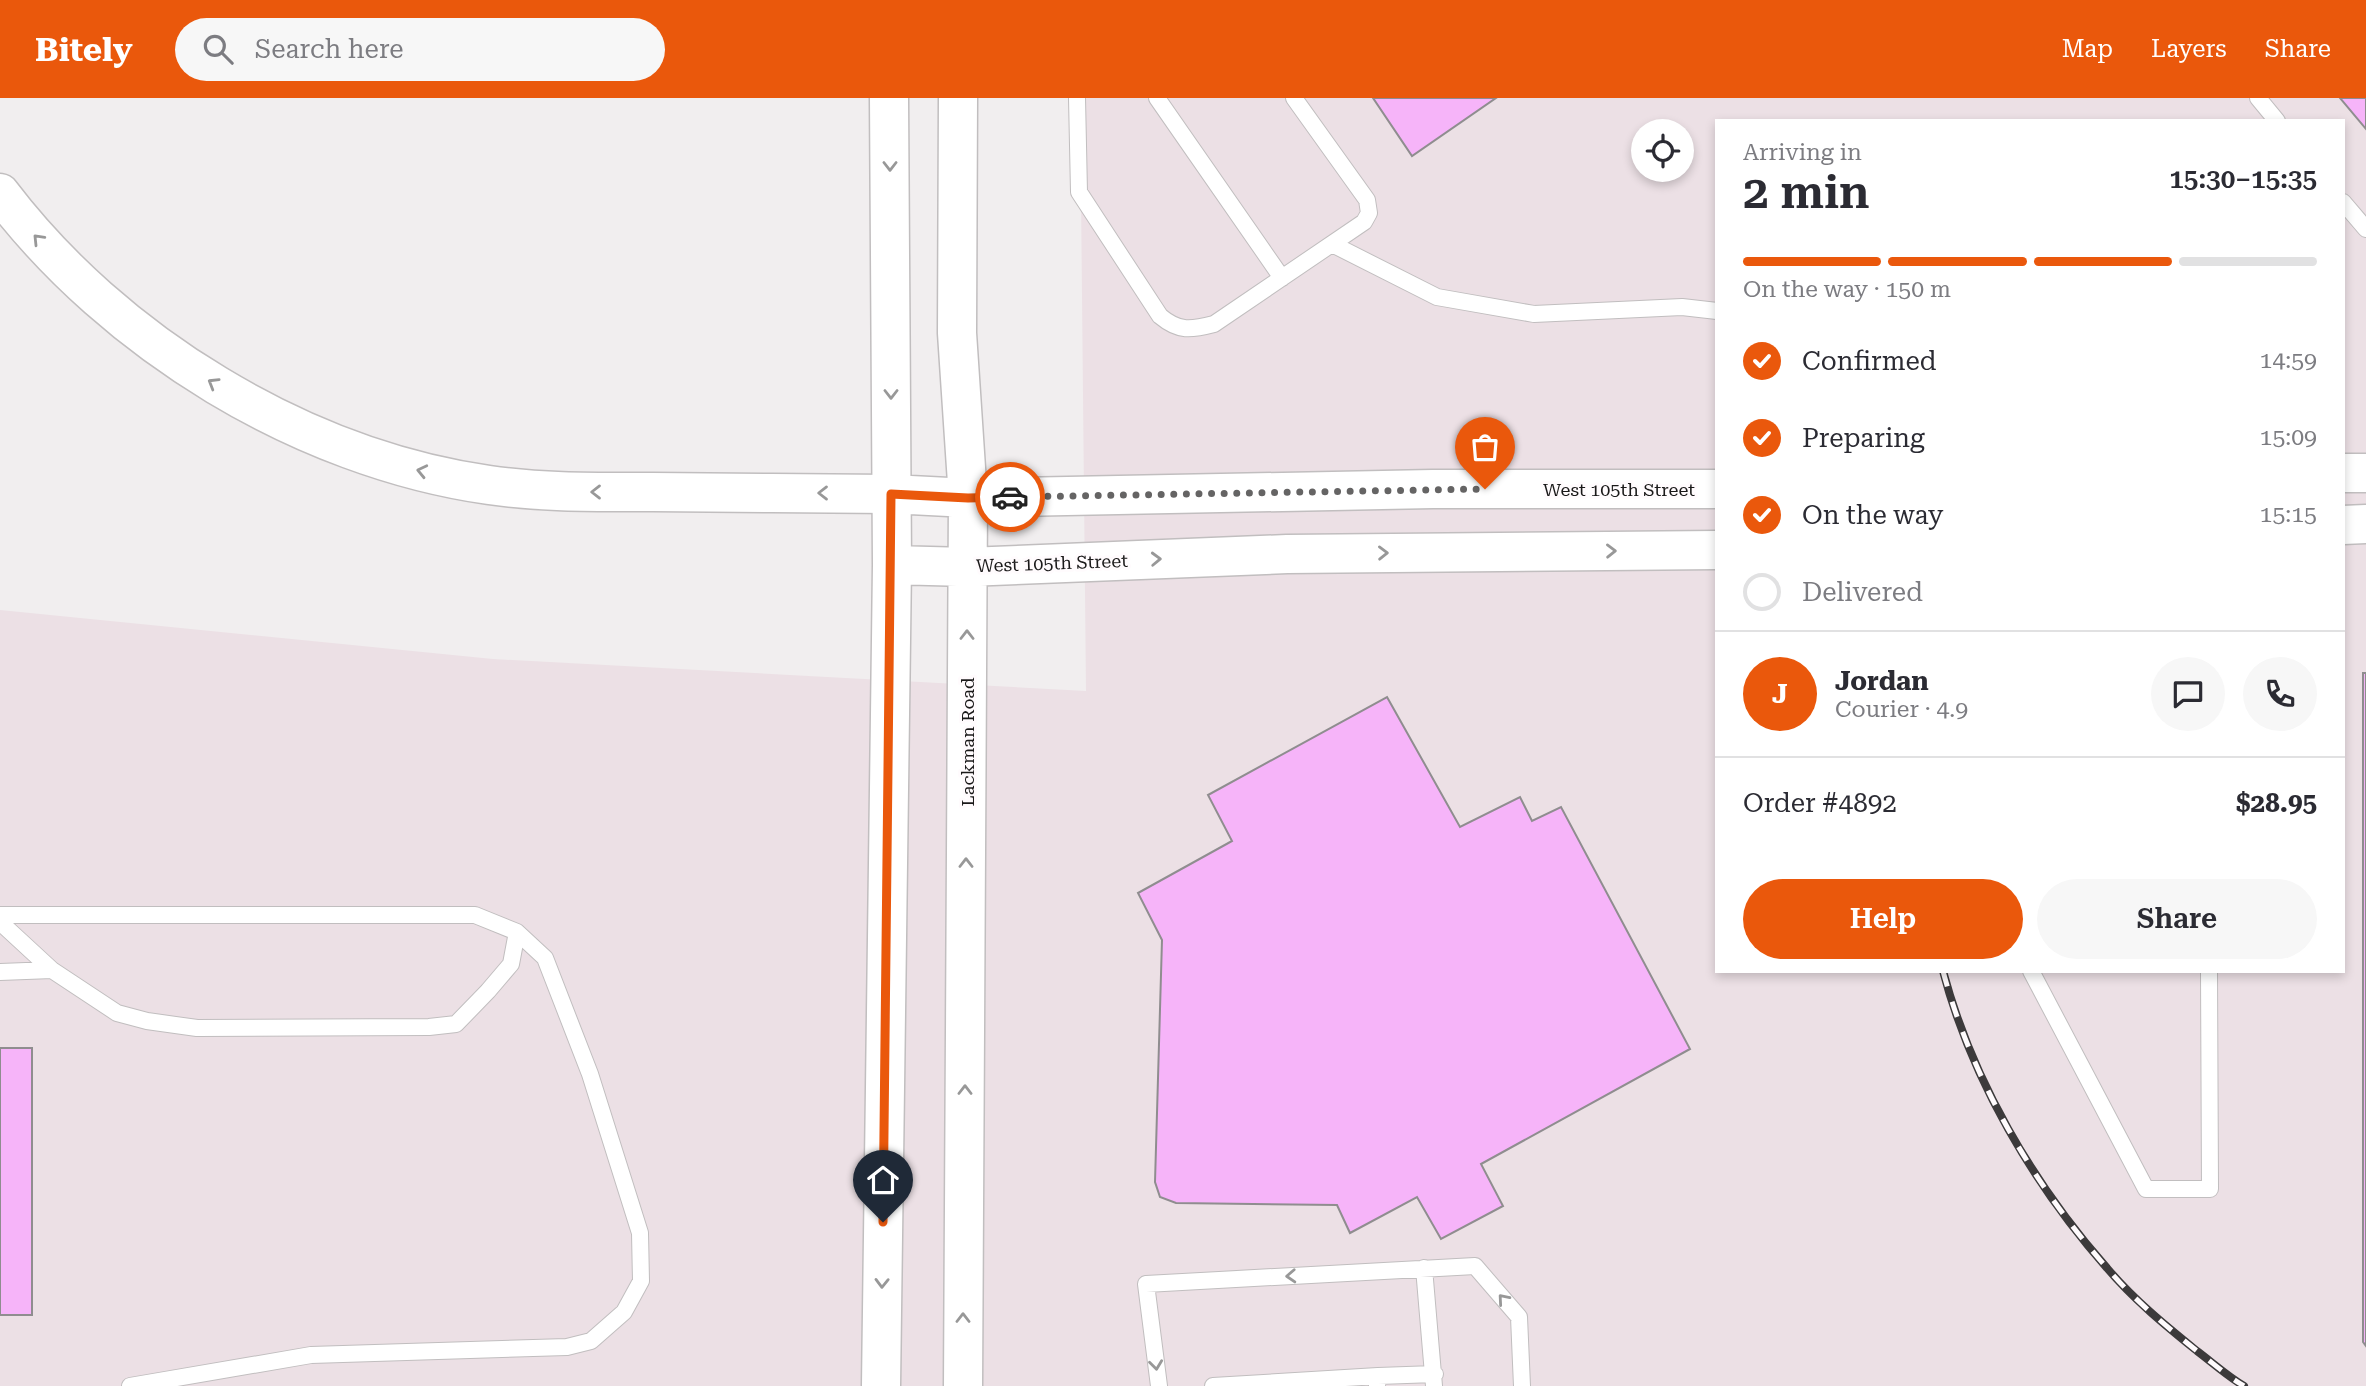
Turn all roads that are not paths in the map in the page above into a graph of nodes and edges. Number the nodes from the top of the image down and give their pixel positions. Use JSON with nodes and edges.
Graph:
{"nodes":[{"id":1,"x":889,"y":98,"type":"edge"},
{"id":2,"x":958,"y":98,"type":"edge"},
{"id":3,"x":1077,"y":98,"type":"edge"},
{"id":4,"x":1157,"y":98,"type":"edge"},
{"id":5,"x":1294,"y":98,"type":"edge"},
{"id":6,"x":2258,"y":98,"type":"edge"},
{"id":7,"x":2275,"y":119,"type":"edge"},
{"id":8,"x":0,"y":193,"type":"edge"},
{"id":9,"x":2345,"y":204,"type":"edge"},
{"id":10,"x":2366,"y":229,"type":"edge"},
{"id":11,"x":1332,"y":244,"type":"junction"},
{"id":12,"x":1282,"y":278,"type":"junction"},
{"id":13,"x":1715,"y":311,"type":"edge"},
{"id":14,"x":2366,"y":472,"type":"edge"},
{"id":15,"x":2345,"y":473,"type":"edge"},
{"id":16,"x":1715,"y":489,"type":"edge"},
{"id":17,"x":891,"y":494,"type":"junction"},
{"id":18,"x":968,"y":498,"type":"junction"},
{"id":19,"x":2366,"y":524,"type":"edge"},
{"id":20,"x":2345,"y":526,"type":"edge"},
{"id":21,"x":1715,"y":550,"type":"edge"},
{"id":22,"x":892,"y":565,"type":"junction"},
{"id":23,"x":967,"y":567,"type":"junction"},
{"id":24,"x":0,"y":915,"type":"edge"},
{"id":25,"x":0,"y":922,"type":"edge"},
{"id":26,"x":517,"y":932,"type":"junction"},
{"id":27,"x":51,"y":970,"type":"junction"},
{"id":28,"x":0,"y":972,"type":"edge"},
{"id":29,"x":2032,"y":973,"type":"edge"},
{"id":30,"x":2209,"y":973,"type":"edge"},
{"id":31,"x":1424,"y":1269,"type":"junction"},
{"id":32,"x":1435,"y":1380,"type":"edge"},
{"id":33,"x":1378,"y":1381,"type":"edge"},
{"id":34,"x":131,"y":1386,"type":"edge"},
{"id":35,"x":881,"y":1386,"type":"edge"},
{"id":36,"x":963,"y":1386,"type":"edge"},
{"id":37,"x":1159,"y":1386,"type":"edge"},
{"id":38,"x":1213,"y":1386,"type":"edge"},
{"id":39,"x":1522,"y":1386,"type":"edge"}],
"edges":[{"from":1,"to":17,"type":"main road","one_way":true},
{"from":2,"to":18,"type":"main road","name":"Lackman Road"},
{"from":3,"to":12,"type":"lane"},
{"from":4,"to":12,"type":"lane"},
{"from":5,"to":11,"type":"lane"},
{"from":6,"to":7,"type":"lane"},
{"from":17,"to":8,"type":"main road","name":"West 105th Street","one_way":true},
{"from":9,"to":10,"type":"lane"},
{"from":11,"to":12,"type":"lane"},
{"from":11,"to":13,"type":"lane"},
{"from":14,"to":15,"type":"main road"},
{"from":16,"to":18,"type":"main road","name":"West 105th Street"},
{"from":17,"to":18,"type":"main road","name":"West 105th Street"},
{"from":17,"to":22,"type":"main road"},
{"from":18,"to":23,"type":"main road","name":"Lackman Road"},
{"from":19,"to":20,"type":"main road"},
{"from":23,"to":21,"type":"main road","name":"West 105th Street","one_way":true},
{"from":22,"to":23,"type":"main road","name":"West 105th Street"},
{"from":22,"to":35,"type":"main road","one_way":true},
{"from":36,"to":23,"type":"main road","name":"Lackman Road","one_way":true},
{"from":24,"to":26,"type":"lane"},
{"from":25,"to":27,"type":"lane"},
{"from":26,"to":27,"type":"lane"},
{"from":26,"to":34,"type":"lane"},
{"from":27,"to":28,"type":"lane"},
{"from":29,"to":30,"type":"lane"},
{"from":31,"to":32,"type":"lane"},
{"from":31,"to":37,"type":"lane","one_way":true},
{"from":39,"to":31,"type":"lane","one_way":true},
{"from":32,"to":33,"type":"lane"},
{"from":33,"to":38,"type":"lane"}]}
